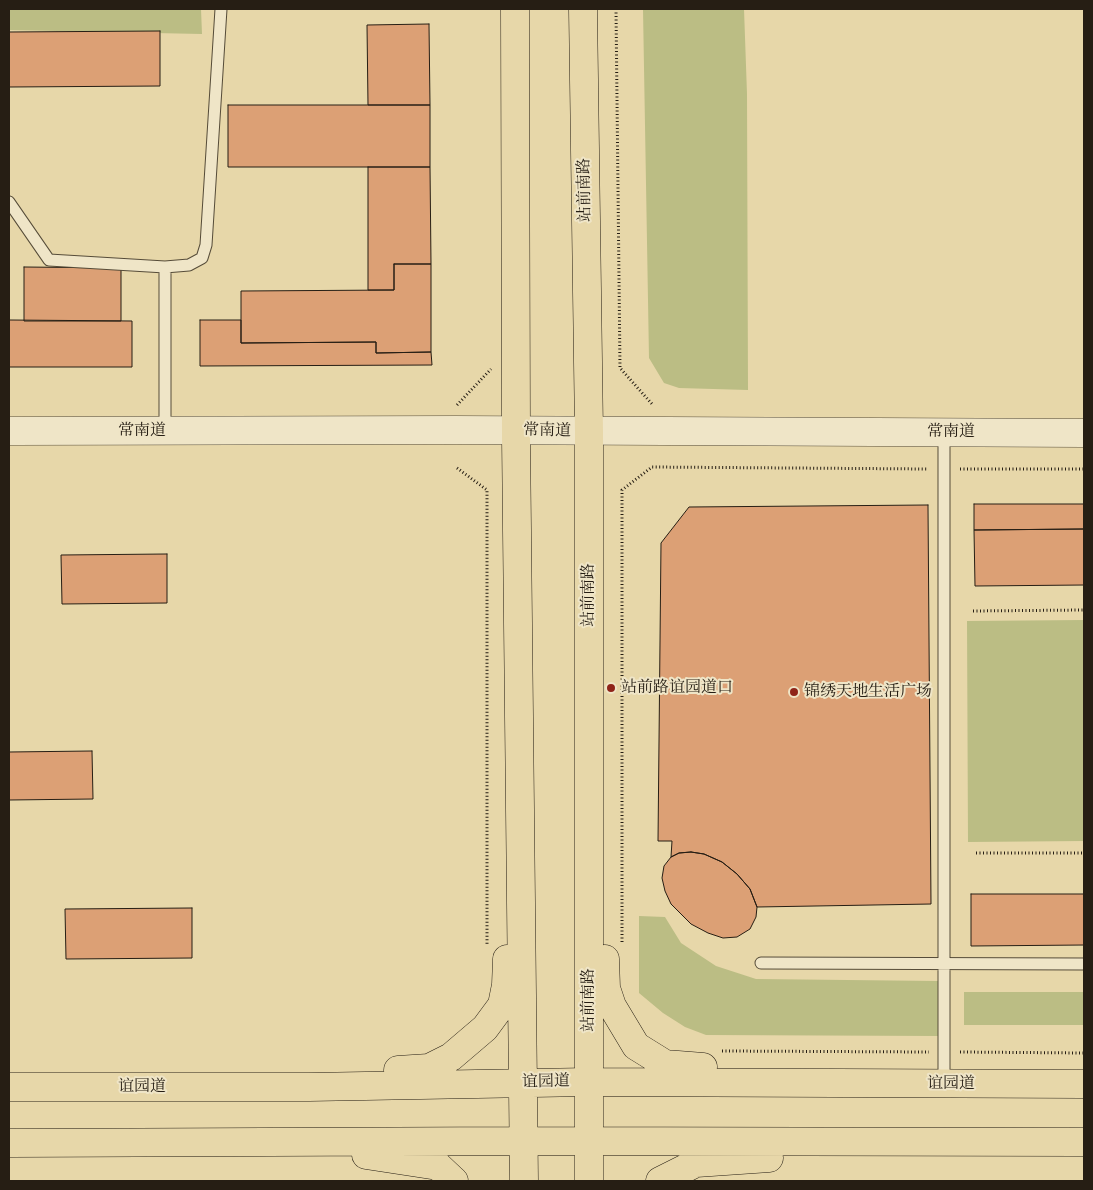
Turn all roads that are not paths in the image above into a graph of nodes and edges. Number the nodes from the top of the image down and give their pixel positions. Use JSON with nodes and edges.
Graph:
{"nodes":[{"id":1,"x":221,"y":9,"type":"edge"},
{"id":2,"x":515,"y":9,"type":"edge"},
{"id":3,"x":583,"y":9,"type":"edge"},
{"id":4,"x":9,"y":202,"type":"edge"},
{"id":5,"x":165,"y":267,"type":"junction"},
{"id":6,"x":9,"y":431,"type":"edge"},
{"id":7,"x":165,"y":431,"type":"junction"},
{"id":8,"x":516,"y":431,"type":"junction"},
{"id":9,"x":589,"y":432,"type":"junction"},
{"id":10,"x":944,"y":432,"type":"junction"},
{"id":11,"x":1084,"y":433,"type":"edge"},
{"id":12,"x":521,"y":862,"type":"junction"},
{"id":13,"x":589,"y":863,"type":"junction"},
{"id":14,"x":762,"y":963,"type":"dead end"},
{"id":15,"x":945,"y":963,"type":"junction"},
{"id":16,"x":1084,"y":964,"type":"edge"},
{"id":17,"x":524,"y":1082,"type":"junction"},
{"id":18,"x":588,"y":1082,"type":"junction"},
{"id":19,"x":836,"y":1084,"type":"junction"},
{"id":20,"x":944,"y":1084,"type":"junction"},
{"id":21,"x":1084,"y":1084,"type":"edge"},
{"id":22,"x":9,"y":1087,"type":"edge"},
{"id":23,"x":309,"y":1087,"type":"junction"},
{"id":24,"x":524,"y":1140,"type":"junction"},
{"id":25,"x":833,"y":1141,"type":"junction"},
{"id":26,"x":309,"y":1142,"type":"junction"},
{"id":27,"x":589,"y":1142,"type":"junction"},
{"id":28,"x":1084,"y":1142,"type":"edge"},
{"id":29,"x":9,"y":1143,"type":"edge"},
{"id":30,"x":454,"y":1181,"type":"edge"},
{"id":31,"x":524,"y":1181,"type":"edge"},
{"id":32,"x":589,"y":1181,"type":"edge"},
{"id":33,"x":660,"y":1181,"type":"edge"}],
"edges":[{"from":1,"to":5,"type":"lane"},
{"from":2,"to":8,"type":"main road"},
{"from":3,"to":9,"type":"main road","name":"站前南路"},
{"from":4,"to":5,"type":"lane"},
{"from":5,"to":7,"type":"lane"},
{"from":6,"to":7,"type":"street","name":"常南道"},
{"from":7,"to":8,"type":"street","name":"常南道"},
{"from":8,"to":9,"type":"street","name":"常南道"},
{"from":8,"to":12,"type":"main road"},
{"from":9,"to":10,"type":"street","name":"常南道"},
{"from":9,"to":13,"type":"main road","name":"站前南路"},
{"from":10,"to":11,"type":"street","name":"常南道"},
{"from":10,"to":15,"type":"lane"},
{"from":12,"to":17,"type":"main road"},
{"from":12,"to":23,"type":"main road"},
{"from":13,"to":18,"type":"main road","name":"站前南路"},
{"from":13,"to":19,"type":"main road"},
{"from":14,"to":15,"type":"lane"},
{"from":15,"to":16,"type":"lane"},
{"from":15,"to":20,"type":"lane"},
{"from":17,"to":18,"type":"main road","name":"谊园道"},
{"from":17,"to":23,"type":"main road","name":"谊园道"},
{"from":17,"to":24,"type":"main road"},
{"from":18,"to":19,"type":"main road","name":"谊园道"},
{"from":18,"to":27,"type":"main road","name":"站前南路"},
{"from":19,"to":20,"type":"main road","name":"谊园道"},
{"from":20,"to":21,"type":"main road","name":"谊园道"},
{"from":22,"to":23,"type":"main road","name":"谊园道"},
{"from":24,"to":26,"type":"main road"},
{"from":24,"to":27,"type":"main road"},
{"from":24,"to":31,"type":"main road"},
{"from":25,"to":27,"type":"main road"},
{"from":25,"to":28,"type":"main road"},
{"from":25,"to":33,"type":"main road"},
{"from":26,"to":29,"type":"main road"},
{"from":26,"to":30,"type":"main road"},
{"from":27,"to":32,"type":"main road","name":"站前南路"}]}
